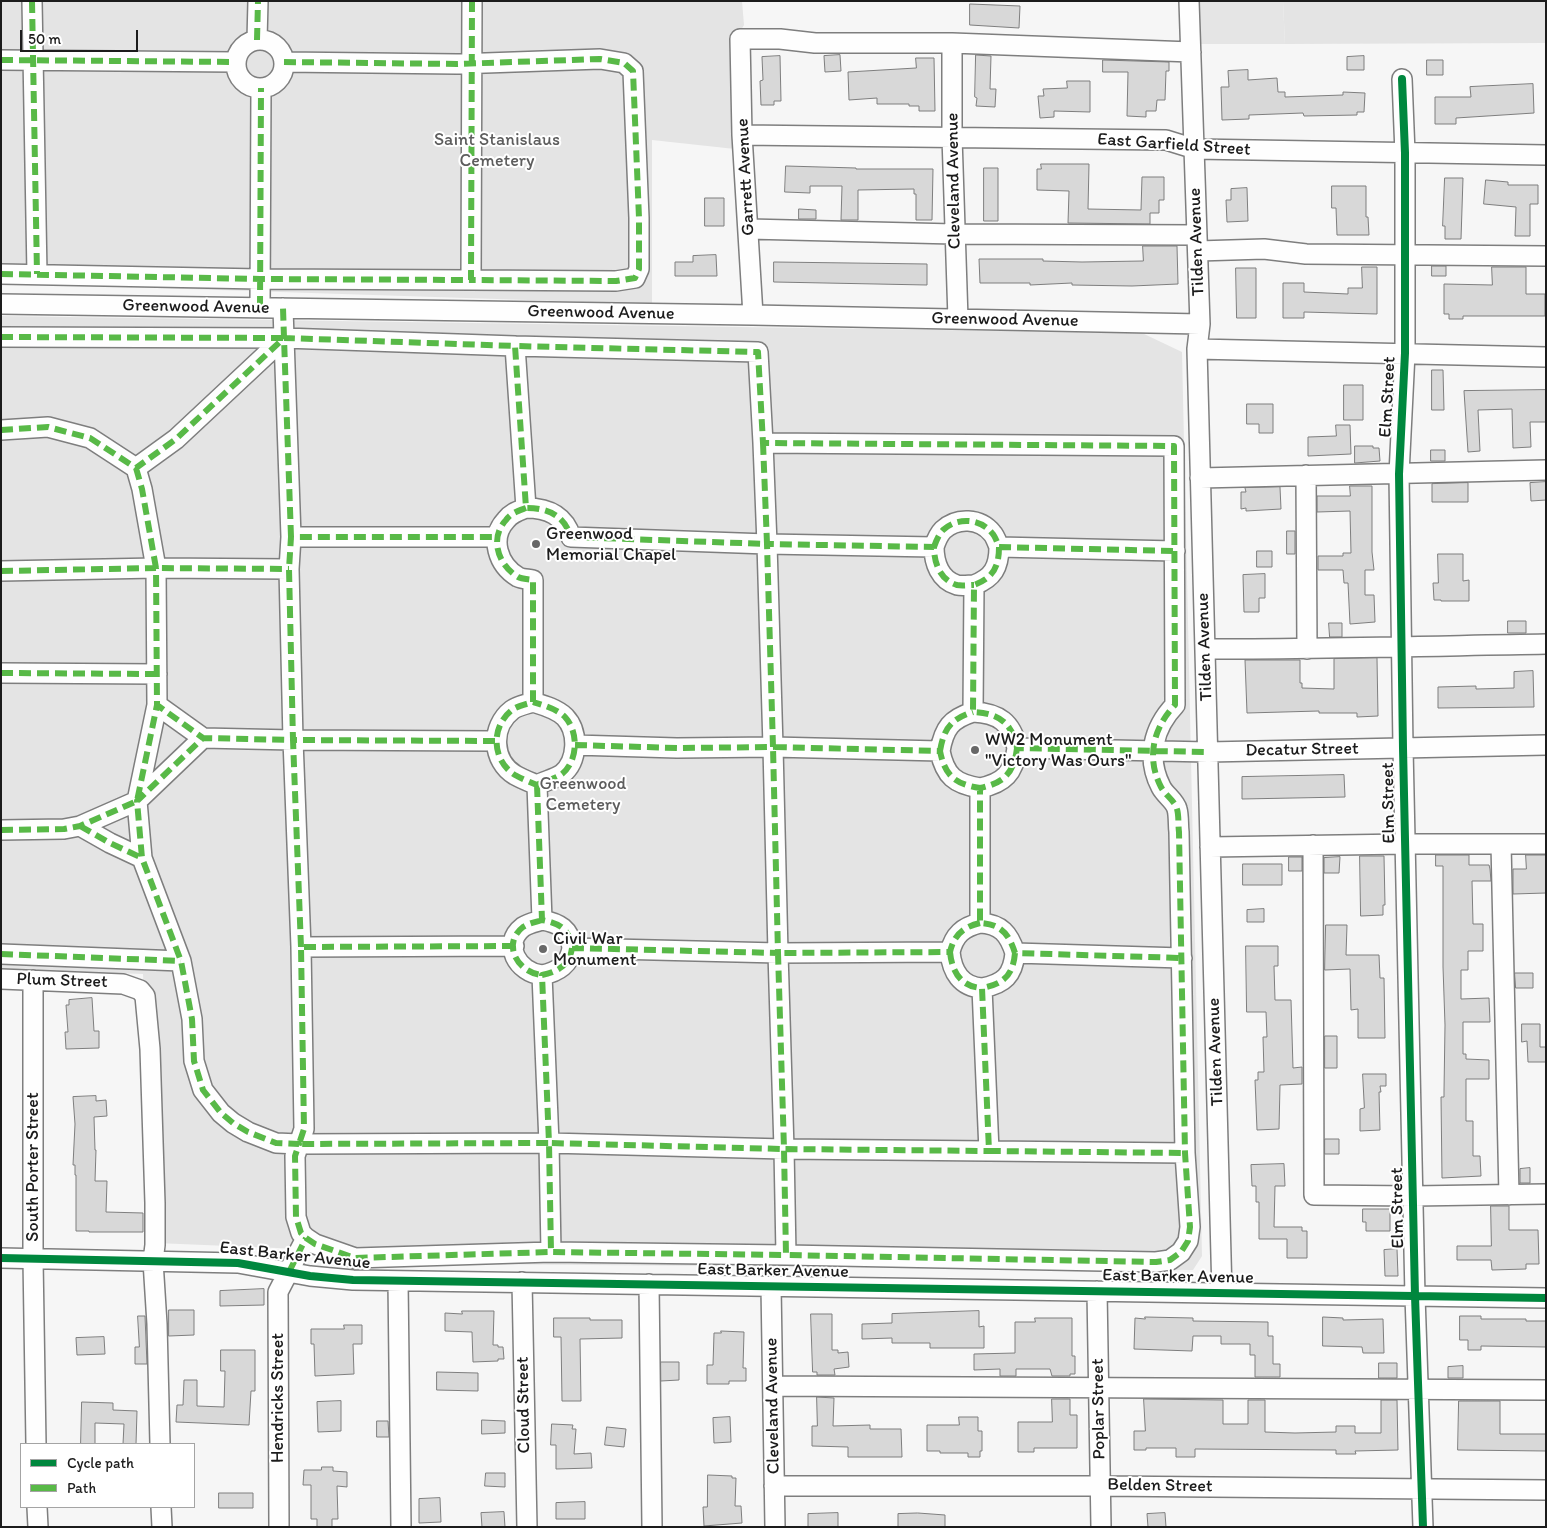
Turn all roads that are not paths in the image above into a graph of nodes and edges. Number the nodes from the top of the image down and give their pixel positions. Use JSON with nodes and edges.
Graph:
{"nodes":[{"id":1,"x":32,"y":1,"type":"edge"},
{"id":2,"x":258,"y":1,"type":"edge"},
{"id":3,"x":472,"y":1,"type":"edge"},
{"id":4,"x":1189,"y":1,"type":"edge"},
{"id":5,"x":257,"y":40,"type":"junction"},
{"id":6,"x":952,"y":43,"type":"junction"},
{"id":7,"x":1191,"y":52,"type":"junction"},
{"id":8,"x":1,"y":60,"type":"edge"},
{"id":9,"x":33,"y":60,"type":"junction"},
{"id":10,"x":235,"y":62,"type":"junction"},
{"id":11,"x":284,"y":62,"type":"junction"},
{"id":12,"x":472,"y":63,"type":"junction"},
{"id":13,"x":1402,"y":79,"type":"dead end"},
{"id":14,"x":261,"y":88,"type":"junction"},
{"id":15,"x":742,"y":135,"type":"junction"},
{"id":16,"x":952,"y":137,"type":"junction"},
{"id":17,"x":1195,"y":149,"type":"junction"},
{"id":18,"x":1405,"y":153,"type":"junction"},
{"id":19,"x":1546,"y":155,"type":"edge"},
{"id":20,"x":749,"y":229,"type":"junction"},
{"id":21,"x":954,"y":234,"type":"junction"},
{"id":22,"x":1197,"y":243,"type":"junction"},
{"id":23,"x":1405,"y":255,"type":"junction"},
{"id":24,"x":1546,"y":256,"type":"edge"},
{"id":25,"x":1,"y":274,"type":"edge"},
{"id":26,"x":37,"y":274,"type":"junction"},
{"id":27,"x":260,"y":279,"type":"junction"},
{"id":28,"x":471,"y":280,"type":"junction"},
{"id":29,"x":1,"y":304,"type":"edge"},
{"id":30,"x":260,"y":308,"type":"junction"},
{"id":31,"x":283,"y":308,"type":"junction"},
{"id":32,"x":753,"y":315,"type":"junction"},
{"id":33,"x":958,"y":319,"type":"junction"},
{"id":34,"x":1200,"y":324,"type":"junction"},
{"id":35,"x":1,"y":337,"type":"edge"},
{"id":36,"x":284,"y":338,"type":"junction"},
{"id":37,"x":515,"y":346,"type":"junction"},
{"id":38,"x":1197,"y":349,"type":"junction"},
{"id":39,"x":1405,"y":353,"type":"junction"},
{"id":40,"x":1546,"y":357,"type":"edge"},
{"id":41,"x":6,"y":432,"type":"edge"},
{"id":42,"x":763,"y":443,"type":"junction"},
{"id":43,"x":136,"y":468,"type":"junction"},
{"id":44,"x":1546,"y":470,"type":"edge"},
{"id":45,"x":1399,"y":474,"type":"junction"},
{"id":46,"x":1306,"y":475,"type":"junction"},
{"id":47,"x":1200,"y":478,"type":"junction"},
{"id":48,"x":526,"y":508,"type":"junction"},
{"id":49,"x":291,"y":537,"type":"junction"},
{"id":50,"x":497,"y":537,"type":"junction"},
{"id":51,"x":767,"y":544,"type":"junction"},
{"id":52,"x":934,"y":546,"type":"junction"},
{"id":53,"x":999,"y":547,"type":"junction"},
{"id":54,"x":1175,"y":551,"type":"junction"},
{"id":55,"x":156,"y":568,"type":"junction"},
{"id":56,"x":290,"y":569,"type":"junction"},
{"id":57,"x":1,"y":571,"type":"edge"},
{"id":58,"x":974,"y":585,"type":"junction"},
{"id":59,"x":1546,"y":644,"type":"edge"},
{"id":60,"x":1401,"y":646,"type":"junction"},
{"id":61,"x":1205,"y":649,"type":"junction"},
{"id":62,"x":1307,"y":649,"type":"junction"},
{"id":63,"x":1,"y":673,"type":"edge"},
{"id":64,"x":157,"y":674,"type":"junction"},
{"id":65,"x":533,"y":702,"type":"junction"},
{"id":66,"x":157,"y":705,"type":"junction"},
{"id":67,"x":973,"y":712,"type":"junction"},
{"id":68,"x":204,"y":738,"type":"junction"},
{"id":69,"x":293,"y":740,"type":"junction"},
{"id":70,"x":496,"y":741,"type":"junction"},
{"id":71,"x":575,"y":745,"type":"junction"},
{"id":72,"x":1546,"y":746,"type":"edge"},
{"id":73,"x":773,"y":747,"type":"junction"},
{"id":74,"x":1017,"y":748,"type":"junction"},
{"id":75,"x":1403,"y":748,"type":"junction"},
{"id":76,"x":940,"y":751,"type":"junction"},
{"id":77,"x":1153,"y":751,"type":"junction"},
{"id":78,"x":1208,"y":752,"type":"junction"},
{"id":79,"x":537,"y":785,"type":"junction"},
{"id":80,"x":980,"y":788,"type":"junction"},
{"id":81,"x":137,"y":801,"type":"junction"},
{"id":82,"x":80,"y":826,"type":"junction"},
{"id":83,"x":1,"y":830,"type":"edge"},
{"id":84,"x":1405,"y":844,"type":"junction"},
{"id":85,"x":1501,"y":844,"type":"junction"},
{"id":86,"x":1546,"y":844,"type":"edge"},
{"id":87,"x":1313,"y":845,"type":"junction"},
{"id":88,"x":1210,"y":847,"type":"junction"},
{"id":89,"x":142,"y":858,"type":"junction"},
{"id":90,"x":542,"y":920,"type":"junction"},
{"id":91,"x":980,"y":923,"type":"junction"},
{"id":92,"x":514,"y":946,"type":"junction"},
{"id":93,"x":301,"y":947,"type":"junction"},
{"id":94,"x":572,"y":948,"type":"junction"},
{"id":95,"x":950,"y":952,"type":"junction"},
{"id":96,"x":778,"y":953,"type":"junction"},
{"id":97,"x":1015,"y":953,"type":"junction"},
{"id":98,"x":1,"y":954,"type":"edge"},
{"id":99,"x":1182,"y":958,"type":"junction"},
{"id":100,"x":181,"y":962,"type":"junction"},
{"id":101,"x":542,"y":975,"type":"junction"},
{"id":102,"x":1,"y":978,"type":"edge"},
{"id":103,"x":34,"y":980,"type":"junction"},
{"id":104,"x":982,"y":988,"type":"junction"},
{"id":105,"x":549,"y":1143,"type":"junction"},
{"id":106,"x":299,"y":1144,"type":"junction"},
{"id":107,"x":784,"y":1149,"type":"junction"},
{"id":108,"x":989,"y":1151,"type":"junction"},
{"id":109,"x":1185,"y":1153,"type":"junction"},
{"id":110,"x":1546,"y":1194,"type":"edge"},
{"id":111,"x":1508,"y":1195,"type":"junction"},
{"id":112,"x":1412,"y":1196,"type":"junction"},
{"id":113,"x":306,"y":1238,"type":"junction"},
{"id":114,"x":551,"y":1252,"type":"junction"},
{"id":115,"x":786,"y":1255,"type":"junction"},
{"id":116,"x":1,"y":1258,"type":"edge"},
{"id":117,"x":33,"y":1259,"type":"junction"},
{"id":118,"x":154,"y":1261,"type":"junction"},
{"id":119,"x":289,"y":1272,"type":"junction"},
{"id":120,"x":398,"y":1281,"type":"junction"},
{"id":121,"x":522,"y":1282,"type":"junction"},
{"id":122,"x":649,"y":1284,"type":"junction"},
{"id":123,"x":771,"y":1286,"type":"junction"},
{"id":124,"x":1097,"y":1291,"type":"junction"},
{"id":125,"x":1222,"y":1293,"type":"junction"},
{"id":126,"x":1415,"y":1296,"type":"junction"},
{"id":127,"x":1546,"y":1298,"type":"edge"},
{"id":128,"x":772,"y":1386,"type":"junction"},
{"id":129,"x":1098,"y":1387,"type":"junction"},
{"id":130,"x":1418,"y":1389,"type":"junction"},
{"id":131,"x":1546,"y":1390,"type":"edge"},
{"id":132,"x":36,"y":1443,"type":"edge"},
{"id":133,"x":160,"y":1443,"type":"edge"},
{"id":134,"x":774,"y":1486,"type":"junction"},
{"id":135,"x":1100,"y":1486,"type":"junction"},
{"id":136,"x":1422,"y":1489,"type":"junction"},
{"id":137,"x":1546,"y":1490,"type":"edge"},
{"id":138,"x":37,"y":1508,"type":"edge"},
{"id":139,"x":162,"y":1508,"type":"edge"},
{"id":140,"x":38,"y":1527,"type":"edge"},
{"id":141,"x":162,"y":1527,"type":"edge"},
{"id":142,"x":279,"y":1527,"type":"edge"},
{"id":143,"x":401,"y":1527,"type":"edge"},
{"id":144,"x":527,"y":1527,"type":"edge"},
{"id":145,"x":652,"y":1527,"type":"edge"},
{"id":146,"x":775,"y":1527,"type":"edge"},
{"id":147,"x":1100,"y":1527,"type":"edge"},
{"id":148,"x":1423,"y":1527,"type":"edge"}],
"edges":[{"from":1,"to":9,"type":"street"},
{"from":2,"to":5,"type":"street"},
{"from":3,"to":12,"type":"street"},
{"from":4,"to":7,"type":"street","name":"Tilden Avenue"},
{"from":5,"to":10,"type":"street"},
{"from":5,"to":11,"type":"street"},
{"from":6,"to":7,"type":"street"},
{"from":6,"to":15,"type":"street","name":"Garrett Avenue"},
{"from":6,"to":16,"type":"street","name":"Cleveland Avenue"},
{"from":7,"to":17,"type":"street","name":"Tilden Avenue"},
{"from":8,"to":9,"type":"street"},
{"from":9,"to":10,"type":"street"},
{"from":9,"to":26,"type":"street"},
{"from":10,"to":14,"type":"street"},
{"from":11,"to":12,"type":"street"},
{"from":11,"to":14,"type":"street"},
{"from":12,"to":28,"type":"street"},
{"from":12,"to":28,"type":"street"},
{"from":13,"to":18,"type":"street","name":"Elm Street"},
{"from":14,"to":27,"type":"street"},
{"from":15,"to":16,"type":"street","name":"East Garfield Street"},
{"from":15,"to":20,"type":"street","name":"Garrett Avenue"},
{"from":16,"to":17,"type":"street","name":"East Garfield Street"},
{"from":16,"to":21,"type":"street","name":"Cleveland Avenue"},
{"from":17,"to":18,"type":"street","name":"East Garfield Street"},
{"from":17,"to":22,"type":"street","name":"Tilden Avenue"},
{"from":18,"to":19,"type":"street","name":"East Garfield Street"},
{"from":18,"to":23,"type":"street","name":"Elm Street"},
{"from":20,"to":21,"type":"street"},
{"from":20,"to":32,"type":"street","name":"Garrett Avenue"},
{"from":21,"to":22,"type":"street"},
{"from":21,"to":33,"type":"street","name":"Cleveland Avenue"},
{"from":22,"to":23,"type":"street"},
{"from":22,"to":34,"type":"street","name":"Tilden Avenue"},
{"from":23,"to":24,"type":"street"},
{"from":23,"to":39,"type":"street","name":"Elm Street"},
{"from":25,"to":26,"type":"street"},
{"from":26,"to":27,"type":"street"},
{"from":27,"to":28,"type":"street"},
{"from":27,"to":30,"type":"street"},
{"from":29,"to":30,"type":"street","name":"Greenwood Avenue"},
{"from":30,"to":31,"type":"street","name":"Greenwood Avenue"},
{"from":31,"to":32,"type":"street","name":"Greenwood Avenue"},
{"from":31,"to":36,"type":"street"},
{"from":32,"to":33,"type":"street","name":"Greenwood Avenue"},
{"from":33,"to":34,"type":"street","name":"Greenwood Avenue"},
{"from":34,"to":38,"type":"street","name":"Tilden Avenue"},
{"from":35,"to":36,"type":"street"},
{"from":36,"to":37,"type":"street"},
{"from":36,"to":43,"type":"street"},
{"from":36,"to":49,"type":"street"},
{"from":37,"to":42,"type":"street"},
{"from":37,"to":48,"type":"street"},
{"from":38,"to":39,"type":"street"},
{"from":38,"to":47,"type":"street","name":"Tilden Avenue"},
{"from":39,"to":40,"type":"street"},
{"from":39,"to":45,"type":"street","name":"Elm Street"},
{"from":41,"to":43,"type":"street"},
{"from":42,"to":51,"type":"street"},
{"from":42,"to":54,"type":"street"},
{"from":43,"to":55,"type":"street"},
{"from":44,"to":45,"type":"street"},
{"from":45,"to":46,"type":"street"},
{"from":45,"to":60,"type":"street","name":"Elm Street"},
{"from":46,"to":47,"type":"street"},
{"from":46,"to":62,"type":"street"},
{"from":47,"to":61,"type":"street","name":"Tilden Avenue"},
{"from":48,"to":50,"type":"street"},
{"from":48,"to":51,"type":"street"},
{"from":49,"to":50,"type":"street"},
{"from":49,"to":56,"type":"street"},
{"from":50,"to":65,"type":"street"},
{"from":51,"to":52,"type":"street"},
{"from":51,"to":73,"type":"street"},
{"from":52,"to":53,"type":"street"},
{"from":52,"to":58,"type":"street"},
{"from":53,"to":54,"type":"street"},
{"from":53,"to":58,"type":"street"},
{"from":54,"to":77,"type":"street"},
{"from":55,"to":56,"type":"street"},
{"from":55,"to":57,"type":"street"},
{"from":55,"to":64,"type":"street"},
{"from":56,"to":69,"type":"street"},
{"from":58,"to":67,"type":"street"},
{"from":59,"to":60,"type":"street"},
{"from":60,"to":62,"type":"street"},
{"from":60,"to":75,"type":"street","name":"Elm Street"},
{"from":61,"to":62,"type":"street"},
{"from":61,"to":78,"type":"street","name":"Tilden Avenue"},
{"from":63,"to":64,"type":"street"},
{"from":64,"to":66,"type":"street"},
{"from":65,"to":70,"type":"street"},
{"from":65,"to":71,"type":"street"},
{"from":66,"to":68,"type":"street"},
{"from":66,"to":81,"type":"street"},
{"from":67,"to":74,"type":"street"},
{"from":67,"to":76,"type":"street"},
{"from":68,"to":69,"type":"street"},
{"from":68,"to":81,"type":"street"},
{"from":69,"to":70,"type":"street"},
{"from":69,"to":93,"type":"street"},
{"from":70,"to":79,"type":"street"},
{"from":71,"to":73,"type":"street"},
{"from":71,"to":79,"type":"street"},
{"from":72,"to":75,"type":"street","name":"Decatur Street"},
{"from":73,"to":76,"type":"street"},
{"from":73,"to":96,"type":"street"},
{"from":74,"to":77,"type":"street","name":"Decatur Street"},
{"from":74,"to":80,"type":"street"},
{"from":75,"to":78,"type":"street","name":"Decatur Street"},
{"from":75,"to":84,"type":"street","name":"Elm Street"},
{"from":76,"to":80,"type":"street"},
{"from":77,"to":78,"type":"street","name":"Decatur Street"},
{"from":77,"to":99,"type":"street"},
{"from":78,"to":88,"type":"street","name":"Tilden Avenue"},
{"from":79,"to":90,"type":"street"},
{"from":80,"to":91,"type":"street"},
{"from":81,"to":82,"type":"street"},
{"from":81,"to":89,"type":"street"},
{"from":82,"to":83,"type":"street"},
{"from":82,"to":89,"type":"street"},
{"from":84,"to":85,"type":"street"},
{"from":84,"to":87,"type":"street"},
{"from":84,"to":112,"type":"street","name":"Elm Street"},
{"from":85,"to":86,"type":"street"},
{"from":85,"to":111,"type":"street"},
{"from":87,"to":88,"type":"street"},
{"from":87,"to":112,"type":"street"},
{"from":88,"to":125,"type":"street","name":"Tilden Avenue"},
{"from":89,"to":100,"type":"street"},
{"from":90,"to":92,"type":"street"},
{"from":90,"to":94,"type":"street"},
{"from":91,"to":95,"type":"street"},
{"from":91,"to":97,"type":"street"},
{"from":92,"to":93,"type":"street"},
{"from":92,"to":101,"type":"street"},
{"from":93,"to":106,"type":"street"},
{"from":94,"to":96,"type":"street"},
{"from":94,"to":101,"type":"street"},
{"from":95,"to":96,"type":"street"},
{"from":95,"to":104,"type":"street"},
{"from":96,"to":107,"type":"street"},
{"from":97,"to":99,"type":"street"},
{"from":97,"to":104,"type":"street"},
{"from":98,"to":100,"type":"street"},
{"from":99,"to":109,"type":"street"},
{"from":100,"to":106,"type":"street"},
{"from":101,"to":105,"type":"street"},
{"from":102,"to":103,"type":"street","name":"Plum Street"},
{"from":103,"to":117,"type":"street","name":"South Porter Street"},
{"from":103,"to":118,"type":"street","name":"Plum Street"},
{"from":104,"to":108,"type":"street"},
{"from":105,"to":106,"type":"street"},
{"from":105,"to":107,"type":"street"},
{"from":105,"to":114,"type":"street"},
{"from":106,"to":113,"type":"street"},
{"from":107,"to":108,"type":"street"},
{"from":107,"to":115,"type":"street"},
{"from":108,"to":109,"type":"street"},
{"from":109,"to":115,"type":"street"},
{"from":110,"to":111,"type":"street"},
{"from":111,"to":112,"type":"street"},
{"from":112,"to":126,"type":"street","name":"Elm Street"},
{"from":113,"to":114,"type":"street"},
{"from":113,"to":119,"type":"street","name":"Hendricks Street"},
{"from":114,"to":115,"type":"street"},
{"from":116,"to":117,"type":"street","name":"East Barker Avenue"},
{"from":117,"to":118,"type":"street","name":"East Barker Avenue"},
{"from":117,"to":132,"type":"street","name":"South Porter Street"},
{"from":118,"to":119,"type":"street","name":"East Barker Avenue"},
{"from":118,"to":133,"type":"street"},
{"from":119,"to":120,"type":"street","name":"East Barker Avenue"},
{"from":119,"to":142,"type":"street","name":"Hendricks Street"},
{"from":120,"to":121,"type":"street","name":"East Barker Avenue"},
{"from":120,"to":143,"type":"street"},
{"from":121,"to":122,"type":"street","name":"East Barker Avenue"},
{"from":121,"to":144,"type":"street","name":"Cloud Street"},
{"from":122,"to":123,"type":"street","name":"East Barker Avenue"},
{"from":122,"to":145,"type":"street"},
{"from":123,"to":124,"type":"street","name":"East Barker Avenue"},
{"from":123,"to":128,"type":"street","name":"Cleveland Avenue"},
{"from":124,"to":125,"type":"street","name":"East Barker Avenue"},
{"from":124,"to":129,"type":"street","name":"Poplar Street"},
{"from":125,"to":126,"type":"street","name":"East Barker Avenue"},
{"from":126,"to":127,"type":"street","name":"East Barker Avenue"},
{"from":126,"to":130,"type":"street","name":"Elm Street"},
{"from":128,"to":129,"type":"street"},
{"from":128,"to":134,"type":"street","name":"Cleveland Avenue"},
{"from":129,"to":130,"type":"street"},
{"from":129,"to":135,"type":"street","name":"Poplar Street"},
{"from":130,"to":131,"type":"street"},
{"from":130,"to":136,"type":"street","name":"Elm Street"},
{"from":134,"to":135,"type":"street","name":"Belden Street"},
{"from":134,"to":146,"type":"street","name":"Cleveland Avenue"},
{"from":135,"to":136,"type":"street","name":"Belden Street"},
{"from":135,"to":147,"type":"street","name":"Poplar Street"},
{"from":136,"to":137,"type":"street","name":"Belden Street"},
{"from":136,"to":148,"type":"street","name":"Elm Street"},
{"from":138,"to":140,"type":"street"},
{"from":139,"to":141,"type":"street"}]}
